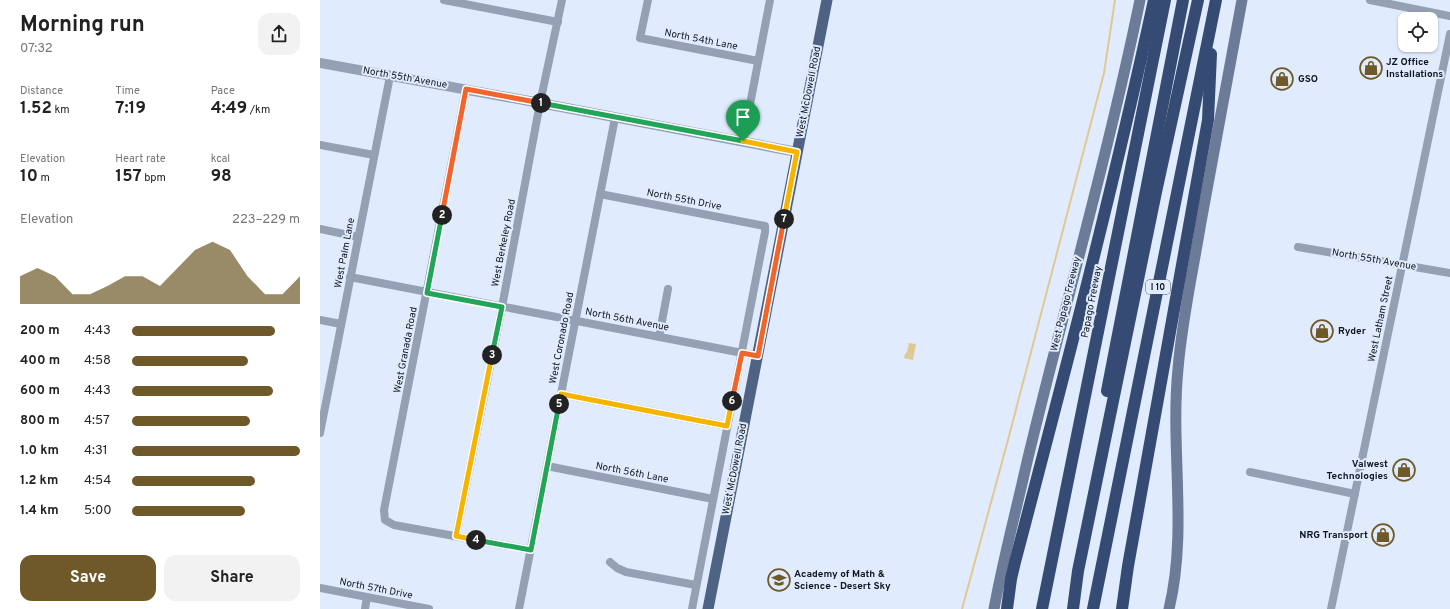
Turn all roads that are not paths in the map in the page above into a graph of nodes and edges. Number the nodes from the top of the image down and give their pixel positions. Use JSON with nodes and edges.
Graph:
{"nodes":[{"id":1,"x":444,"y":0,"type":"edge"},
{"id":2,"x":562,"y":0,"type":"edge"},
{"id":3,"x":648,"y":0,"type":"edge"},
{"id":4,"x":770,"y":0,"type":"edge"},
{"id":5,"x":827,"y":0,"type":"edge"},
{"id":6,"x":1140,"y":0,"type":"edge"},
{"id":7,"x":1154,"y":0,"type":"edge"},
{"id":8,"x":1165,"y":0,"type":"edge"},
{"id":9,"x":1184,"y":0,"type":"edge"},
{"id":10,"x":1198,"y":0,"type":"edge"},
{"id":11,"x":1242,"y":0,"type":"edge"},
{"id":12,"x":1370,"y":0,"type":"edge"},
{"id":13,"x":479,"y":3,"type":"edge"},
{"id":14,"x":1215,"y":5,"type":"edge"},
{"id":15,"x":1450,"y":16,"type":"edge"},
{"id":16,"x":558,"y":22,"type":"junction"},
{"id":17,"x":1450,"y":34,"type":"edge"},
{"id":18,"x":758,"y":61,"type":"junction"},
{"id":19,"x":320,"y":63,"type":"edge"},
{"id":20,"x":390,"y":76,"type":"junction"},
{"id":21,"x":466,"y":89,"type":"junction"},
{"id":22,"x":540,"y":103,"type":"junction"},
{"id":23,"x":615,"y":118,"type":"junction"},
{"id":24,"x":743,"y":141,"type":"junction"},
{"id":25,"x":320,"y":145,"type":"edge"},
{"id":26,"x":797,"y":152,"type":"junction"},
{"id":27,"x":374,"y":155,"type":"junction"},
{"id":28,"x":600,"y":194,"type":"junction"},
{"id":29,"x":765,"y":226,"type":"joint"},
{"id":30,"x":320,"y":229,"type":"edge"},
{"id":31,"x":358,"y":237,"type":"junction"},
{"id":32,"x":1298,"y":247,"type":"dead end"},
{"id":33,"x":1402,"y":265,"type":"junction"},
{"id":34,"x":1450,"y":273,"type":"edge"},
{"id":35,"x":350,"y":277,"type":"junction"},
{"id":36,"x":668,"y":289,"type":"dead end"},
{"id":37,"x":427,"y":293,"type":"junction"},
{"id":38,"x":502,"y":307,"type":"junction"},
{"id":39,"x":320,"y":320,"type":"edge"},
{"id":40,"x":575,"y":320,"type":"junction"},
{"id":41,"x":341,"y":324,"type":"junction"},
{"id":42,"x":659,"y":337,"type":"junction"},
{"id":43,"x":742,"y":353,"type":"junction"},
{"id":44,"x":758,"y":356,"type":"junction"},
{"id":45,"x":561,"y":394,"type":"junction"},
{"id":46,"x":322,"y":417,"type":"edge"},
{"id":47,"x":727,"y":426,"type":"junction"},
{"id":48,"x":320,"y":433,"type":"edge"},
{"id":49,"x":547,"y":466,"type":"junction"},
{"id":50,"x":1250,"y":472,"type":"dead end"},
{"id":51,"x":1354,"y":494,"type":"junction"},
{"id":52,"x":713,"y":499,"type":"junction"},
{"id":53,"x":456,"y":536,"type":"junction"},
{"id":54,"x":531,"y":550,"type":"junction"},
{"id":55,"x":610,"y":562,"type":"dead end"},
{"id":56,"x":1077,"y":562,"type":"junction"},
{"id":57,"x":696,"y":585,"type":"junction"},
{"id":58,"x":320,"y":588,"type":"edge"},
{"id":59,"x":367,"y":597,"type":"junction"},
{"id":60,"x":365,"y":609,"type":"edge"},
{"id":61,"x":429,"y":609,"type":"edge"},
{"id":62,"x":519,"y":609,"type":"edge"},
{"id":63,"x":692,"y":609,"type":"edge"},
{"id":64,"x":708,"y":609,"type":"edge"},
{"id":65,"x":994,"y":609,"type":"edge"},
{"id":66,"x":1007,"y":609,"type":"edge"},
{"id":67,"x":1041,"y":609,"type":"edge"},
{"id":68,"x":1066,"y":609,"type":"edge"},
{"id":69,"x":1073,"y":609,"type":"edge"},
{"id":70,"x":1093,"y":609,"type":"edge"},
{"id":71,"x":1122,"y":609,"type":"edge"},
{"id":72,"x":1168,"y":609,"type":"edge"},
{"id":73,"x":1331,"y":609,"type":"edge"}],
"edges":[{"from":1,"to":13,"type":"street"},
{"from":2,"to":16,"type":"street","name":"West Berkeley Road"},
{"from":3,"to":18,"type":"street","name":"North 54th Lane"},
{"from":4,"to":18,"type":"street"},
{"from":5,"to":26,"type":"main road","name":"West McDowell Road"},
{"from":6,"to":65,"type":"main road","name":"West Papago Freeway"},
{"from":7,"to":66,"type":"highway"},
{"from":8,"to":67,"type":"highway","name":"Papago Freeway"},
{"from":9,"to":56,"type":"highway"},
{"from":10,"to":56,"type":"highway"},
{"from":11,"to":72,"type":"main road"},
{"from":12,"to":15,"type":"street"},
{"from":13,"to":16,"type":"street"},
{"from":14,"to":70,"type":"highway","number":"I 10"},
{"from":14,"to":71,"type":"highway"},
{"from":16,"to":22,"type":"street","name":"West Berkeley Road"},
{"from":17,"to":33,"type":"street","name":"West Latham Street"},
{"from":18,"to":24,"type":"street"},
{"from":19,"to":20,"type":"street","name":"North 55th Avenue"},
{"from":20,"to":21,"type":"street","name":"North 55th Avenue"},
{"from":20,"to":27,"type":"street","name":"West Palm Lane"},
{"from":21,"to":22,"type":"street","name":"North 55th Avenue"},
{"from":21,"to":37,"type":"street","name":"West Granada Road"},
{"from":22,"to":23,"type":"street","name":"North 55th Avenue"},
{"from":22,"to":38,"type":"street","name":"West Berkeley Road"},
{"from":23,"to":24,"type":"street","name":"North 55th Avenue"},
{"from":23,"to":28,"type":"street","name":"West Coronado Road"},
{"from":24,"to":26,"type":"street","name":"North 55th Avenue"},
{"from":25,"to":27,"type":"street"},
{"from":26,"to":44,"type":"main road","name":"West McDowell Road"},
{"from":27,"to":31,"type":"street","name":"West Palm Lane"},
{"from":28,"to":29,"type":"street","name":"North 55th Drive"},
{"from":28,"to":40,"type":"street","name":"West Coronado Road"},
{"from":29,"to":43,"type":"street","name":"West McDowell Road"},
{"from":30,"to":31,"type":"street"},
{"from":31,"to":35,"type":"street","name":"West Palm Lane"},
{"from":32,"to":33,"type":"street","name":"North 55th Avenue"},
{"from":33,"to":34,"type":"street","name":"North 55th Avenue"},
{"from":33,"to":51,"type":"street","name":"West Latham Street"},
{"from":35,"to":37,"type":"street","name":"North 56th Avenue"},
{"from":35,"to":41,"type":"street","name":"West Palm Lane"},
{"from":36,"to":42,"type":"street"},
{"from":37,"to":38,"type":"street","name":"North 56th Avenue"},
{"from":37,"to":53,"type":"street","name":"West Granada Road"},
{"from":38,"to":40,"type":"street","name":"North 56th Avenue"},
{"from":38,"to":53,"type":"street","name":"West Berkeley Road"},
{"from":39,"to":41,"type":"street"},
{"from":40,"to":42,"type":"street","name":"North 56th Avenue"},
{"from":40,"to":45,"type":"street","name":"West Coronado Road"},
{"from":41,"to":46,"type":"street","name":"West Palm Lane"},
{"from":42,"to":43,"type":"street","name":"North 56th Avenue"},
{"from":43,"to":44,"type":"street","name":"North 56th Avenue"},
{"from":43,"to":47,"type":"street","name":"West McDowell Road"},
{"from":44,"to":64,"type":"main road","name":"West McDowell Road"},
{"from":45,"to":47,"type":"street"},
{"from":45,"to":49,"type":"street","name":"West Coronado Road"},
{"from":46,"to":48,"type":"street","name":"West Palm Lane"},
{"from":47,"to":52,"type":"street","name":"West McDowell Road"},
{"from":49,"to":52,"type":"street","name":"North 56th Lane"},
{"from":49,"to":54,"type":"street","name":"West Coronado Road"},
{"from":50,"to":51,"type":"street"},
{"from":51,"to":73,"type":"street","name":"West Latham Street"},
{"from":52,"to":57,"type":"street","name":"West McDowell Road"},
{"from":53,"to":54,"type":"street"},
{"from":54,"to":62,"type":"street","name":"West Coronado Road"},
{"from":55,"to":57,"type":"street"},
{"from":56,"to":68,"type":"highway"},
{"from":56,"to":69,"type":"highway"},
{"from":57,"to":63,"type":"street","name":"West McDowell Road"},
{"from":58,"to":59,"type":"street","name":"North 57th Drive"},
{"from":59,"to":60,"type":"street"},
{"from":59,"to":61,"type":"street","name":"North 57th Drive"}]}
